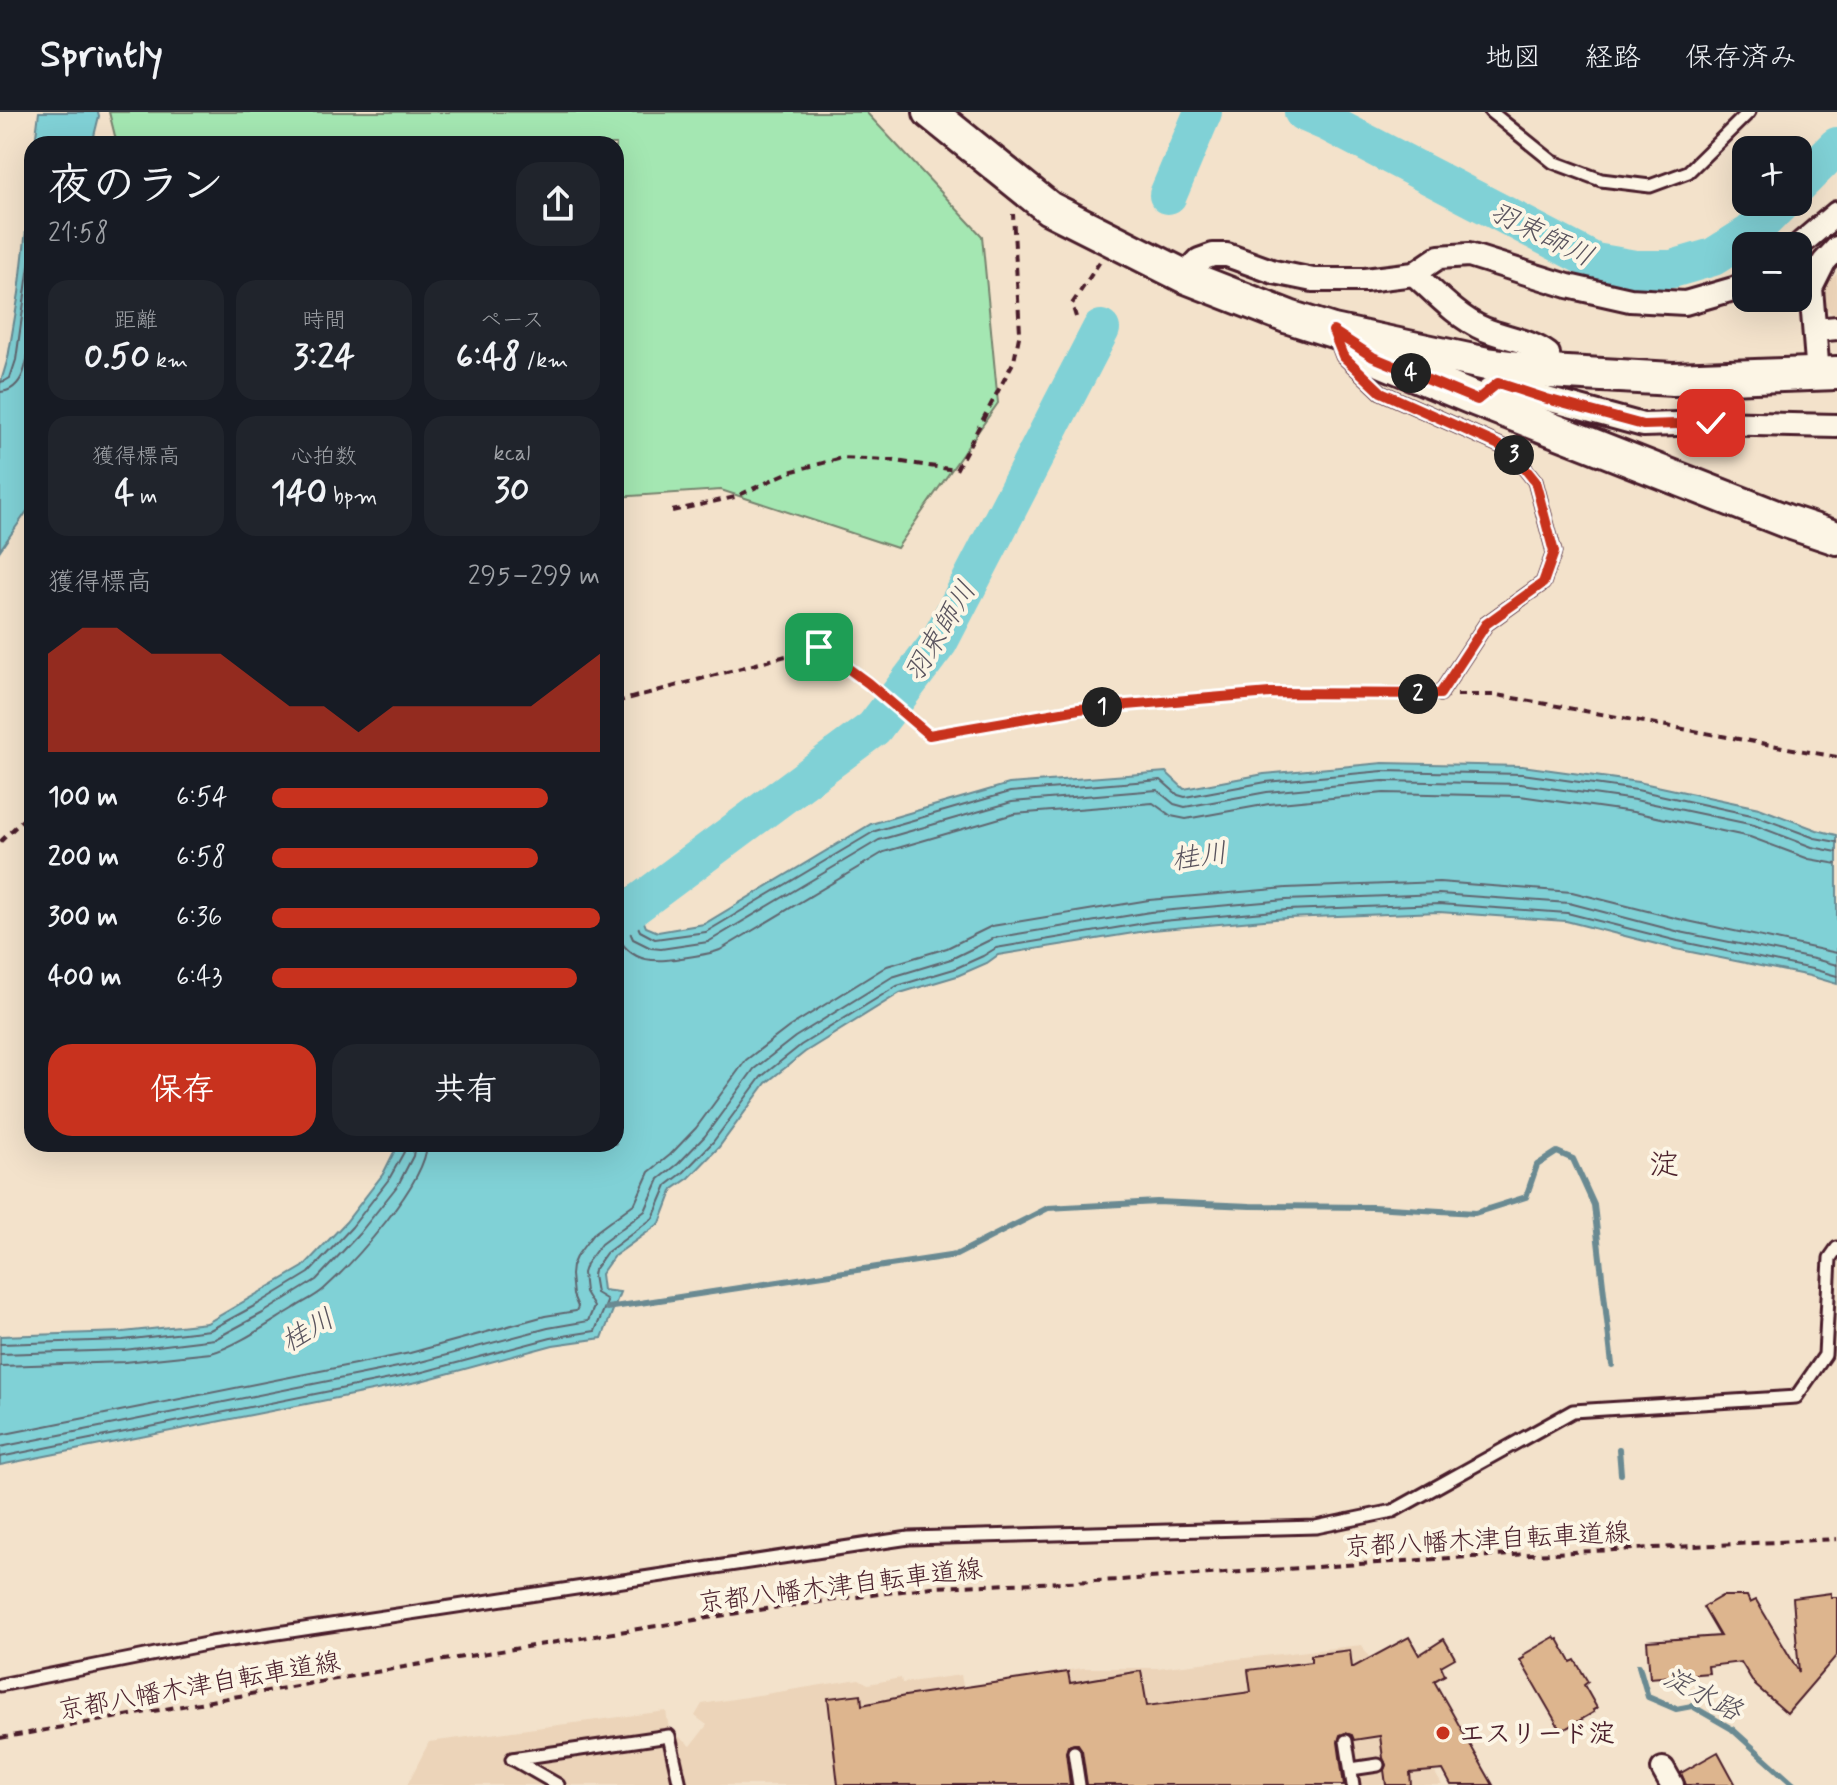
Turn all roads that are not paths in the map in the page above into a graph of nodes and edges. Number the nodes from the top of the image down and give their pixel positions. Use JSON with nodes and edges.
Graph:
{"nodes":[{"id":1,"x":930,"y":112,"type":"edge"},
{"id":2,"x":1491,"y":112,"type":"edge"},
{"id":3,"x":1749,"y":112,"type":"edge"},
{"id":4,"x":1837,"y":213,"type":"edge"},
{"id":5,"x":1812,"y":234,"type":"edge"},
{"id":6,"x":1833,"y":258,"type":"edge"},
{"id":7,"x":1414,"y":274,"type":"junction"},
{"id":8,"x":1184,"y":276,"type":"junction"},
{"id":9,"x":1732,"y":289,"type":"edge"},
{"id":10,"x":1826,"y":329,"type":"edge"},
{"id":11,"x":1333,"y":331,"type":"junction"},
{"id":12,"x":1549,"y":372,"type":"junction"},
{"id":13,"x":1828,"y":374,"type":"edge"},
{"id":14,"x":1477,"y":400,"type":"junction"},
{"id":15,"x":1837,"y":426,"type":"edge"},
{"id":16,"x":1837,"y":538,"type":"edge"},
{"id":17,"x":1440,"y":694,"type":"road end"},
{"id":18,"x":1837,"y":1248,"type":"edge"},
{"id":19,"x":0,"y":1685,"type":"edge"},
{"id":20,"x":1346,"y":1741,"type":"dead end"},
{"id":21,"x":1074,"y":1752,"type":"dead end"},
{"id":22,"x":1378,"y":1765,"type":"dead end"},
{"id":23,"x":1351,"y":1769,"type":"junction"},
{"id":24,"x":538,"y":1780,"type":"edge"},
{"id":25,"x":558,"y":1785,"type":"edge"},
{"id":26,"x":680,"y":1785,"type":"edge"},
{"id":27,"x":1079,"y":1785,"type":"edge"},
{"id":28,"x":1353,"y":1785,"type":"edge"}],
"edges":[{"from":1,"to":8,"type":"street"},
{"from":2,"to":3,"type":"lane"},
{"from":4,"to":5,"type":"street"},
{"from":6,"to":10,"type":"street"},
{"from":7,"to":8,"type":"street"},
{"from":7,"to":9,"type":"street"},
{"from":7,"to":12,"type":"street"},
{"from":8,"to":11,"type":"street"},
{"from":10,"to":13,"type":"street"},
{"from":11,"to":12,"type":"street"},
{"from":11,"to":14,"type":"street"},
{"from":11,"to":17,"type":"lane"},
{"from":12,"to":13,"type":"street"},
{"from":14,"to":15,"type":"street"},
{"from":14,"to":16,"type":"street"},
{"from":18,"to":19,"type":"lane"},
{"from":20,"to":23,"type":"lane"},
{"from":21,"to":27,"type":"lane"},
{"from":22,"to":23,"type":"lane"},
{"from":23,"to":28,"type":"lane"},
{"from":24,"to":25,"type":"lane"},
{"from":24,"to":26,"type":"lane"}]}
